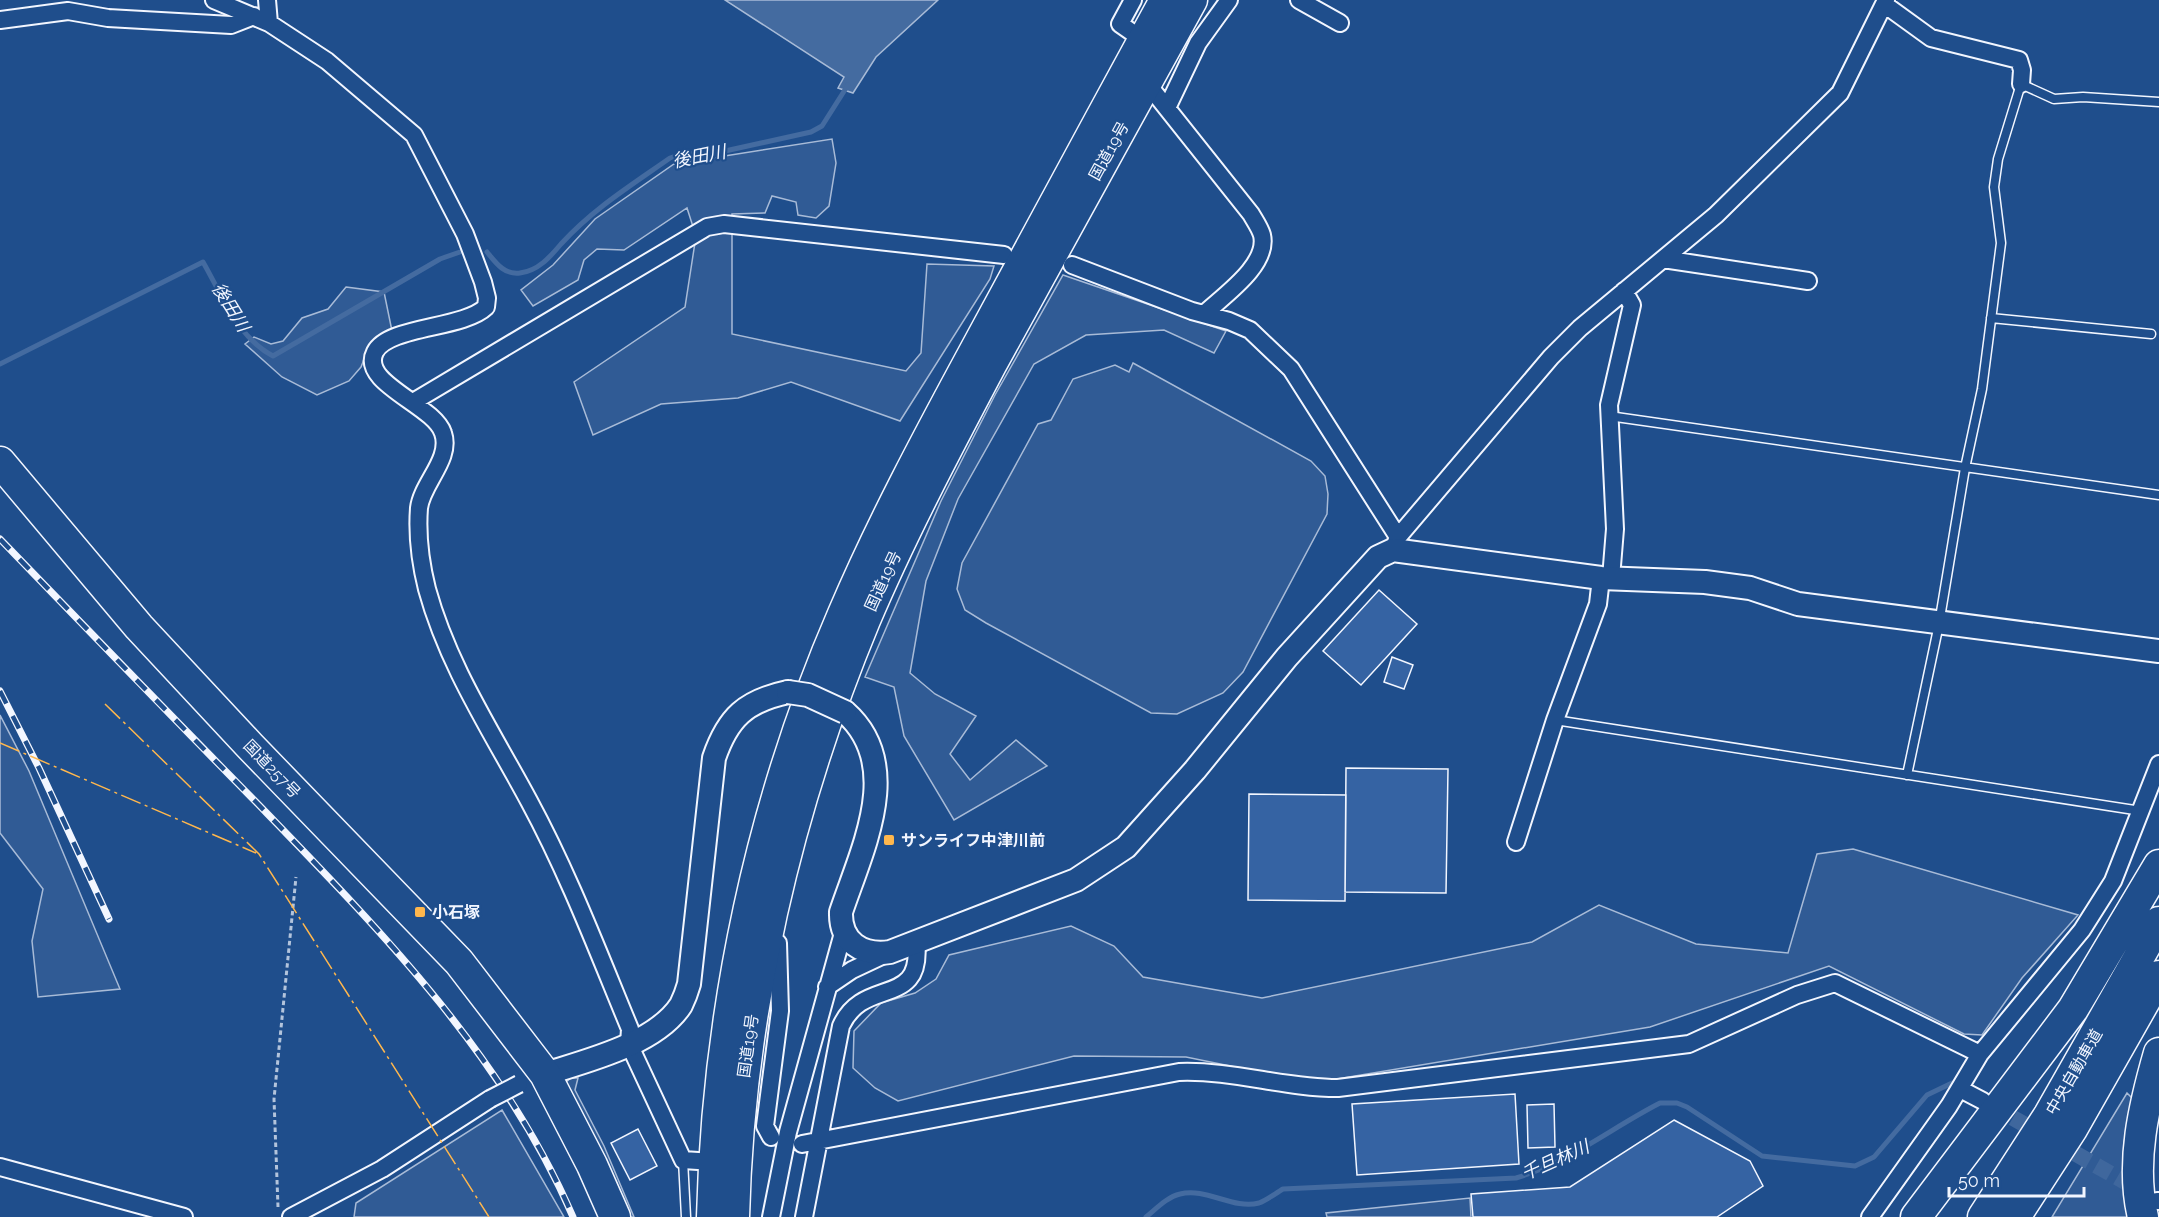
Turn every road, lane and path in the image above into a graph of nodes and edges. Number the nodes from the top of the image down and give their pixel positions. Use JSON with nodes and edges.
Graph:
{"nodes":[{"id":1,"x":214,"y":0,"type":"edge"},
{"id":2,"x":267,"y":0,"type":"edge"},
{"id":3,"x":1133,"y":0,"type":"edge"},
{"id":4,"x":1165,"y":0,"type":"edge"},
{"id":5,"x":1192,"y":0,"type":"edge"},
{"id":6,"x":1229,"y":0,"type":"edge"},
{"id":7,"x":1299,"y":0,"type":"edge"},
{"id":8,"x":1885,"y":2,"type":"edge"},
{"id":9,"x":261,"y":19,"type":"junction"},
{"id":10,"x":0,"y":20,"type":"edge"},
{"id":11,"x":1340,"y":23,"type":"dead end"},
{"id":12,"x":1143,"y":40,"type":"junction"},
{"id":13,"x":1146,"y":82,"type":"junction"},
{"id":14,"x":2021,"y":84,"type":"junction"},
{"id":15,"x":2159,"y":102,"type":"edge"},
{"id":16,"x":1167,"y":108,"type":"junction"},
{"id":17,"x":1004,"y":255,"type":"dead end"},
{"id":18,"x":1663,"y":259,"type":"junction"},
{"id":19,"x":1072,"y":265,"type":"dead end"},
{"id":20,"x":1808,"y":281,"type":"dead end"},
{"id":21,"x":1624,"y":291,"type":"junction"},
{"id":22,"x":1204,"y":314,"type":"junction"},
{"id":23,"x":1991,"y":318,"type":"junction"},
{"id":24,"x":2151,"y":334,"type":"dead end"},
{"id":25,"x":413,"y":402,"type":"junction"},
{"id":26,"x":1609,"y":416,"type":"junction"},
{"id":27,"x":0,"y":462,"type":"edge"},
{"id":28,"x":1965,"y":468,"type":"junction"},
{"id":29,"x":2159,"y":495,"type":"edge"},
{"id":30,"x":1395,"y":544,"type":"junction"},
{"id":31,"x":1606,"y":578,"type":"junction"},
{"id":32,"x":1939,"y":624,"type":"junction"},
{"id":33,"x":2159,"y":651,"type":"edge"},
{"id":34,"x":1555,"y":720,"type":"junction"},
{"id":35,"x":2159,"y":764,"type":"edge"},
{"id":36,"x":1907,"y":775,"type":"junction"},
{"id":37,"x":2141,"y":811,"type":"junction"},
{"id":38,"x":1516,"y":842,"type":"dead end"},
{"id":39,"x":2159,"y":865,"type":"edge"},
{"id":40,"x":296,"y":877,"type":"dead end"},
{"id":41,"x":781,"y":879,"type":"junction"},
{"id":42,"x":2159,"y":922,"type":"edge"},
{"id":43,"x":843,"y":933,"type":"junction"},
{"id":44,"x":916,"y":941,"type":"junction"},
{"id":45,"x":890,"y":952,"type":"junction"},
{"id":46,"x":2159,"y":976,"type":"edge"},
{"id":47,"x":827,"y":987,"type":"junction"},
{"id":48,"x":629,"y":1044,"type":"junction"},
{"id":49,"x":2159,"y":1053,"type":"edge"},
{"id":50,"x":1980,"y":1054,"type":"junction"},
{"id":51,"x":532,"y":1079,"type":"junction"},
{"id":52,"x":1960,"y":1089,"type":"junction"},
{"id":53,"x":1983,"y":1101,"type":"tunnel mouth"},
{"id":54,"x":771,"y":1137,"type":"dead end"},
{"id":55,"x":819,"y":1142,"type":"junction"},
{"id":56,"x":802,"y":1144,"type":"dead end"},
{"id":57,"x":683,"y":1160,"type":"junction"},
{"id":58,"x":713,"y":1162,"type":"junction"},
{"id":59,"x":0,"y":1167,"type":"edge"},
{"id":60,"x":2153,"y":1206,"type":"edge"},
{"id":61,"x":184,"y":1217,"type":"edge"},
{"id":62,"x":278,"y":1217,"type":"edge"},
{"id":63,"x":291,"y":1217,"type":"edge"},
{"id":64,"x":615,"y":1217,"type":"edge"},
{"id":65,"x":686,"y":1217,"type":"edge"},
{"id":66,"x":712,"y":1217,"type":"edge"},
{"id":67,"x":734,"y":1217,"type":"edge"},
{"id":68,"x":771,"y":1217,"type":"edge"},
{"id":69,"x":804,"y":1217,"type":"edge"},
{"id":70,"x":1870,"y":1217,"type":"edge"},
{"id":71,"x":1916,"y":1217,"type":"edge"},
{"id":72,"x":1983,"y":1217,"type":"edge"},
{"id":73,"x":2015,"y":1217,"type":"edge"}],
"edges":[{"from":1,"to":9,"type":"street"},
{"from":2,"to":9,"type":"street"},
{"from":3,"to":12,"type":"street"},
{"from":4,"to":12,"type":"highway","name":"国道19号"},
{"from":5,"to":13,"type":"highway","name":"国道19号"},
{"from":6,"to":16,"type":"street"},
{"from":7,"to":11,"type":"street"},
{"from":8,"to":14,"type":"street"},
{"from":8,"to":18,"type":"street"},
{"from":9,"to":10,"type":"street"},
{"from":9,"to":25,"type":"street"},
{"from":12,"to":58,"type":"highway","name":"国道19号"},
{"from":13,"to":16,"type":"street"},
{"from":13,"to":41,"type":"highway","name":"国道19号"},
{"from":14,"to":15,"type":"lane"},
{"from":14,"to":23,"type":"lane"},
{"from":16,"to":22,"type":"street"},
{"from":17,"to":25,"type":"street"},
{"from":18,"to":20,"type":"street"},
{"from":18,"to":21,"type":"street"},
{"from":19,"to":22,"type":"street"},
{"from":21,"to":26,"type":"street"},
{"from":21,"to":30,"type":"street"},
{"from":22,"to":30,"type":"street"},
{"from":23,"to":24,"type":"lane"},
{"from":23,"to":28,"type":"lane"},
{"from":25,"to":48,"type":"street"},
{"from":26,"to":28,"type":"lane"},
{"from":26,"to":31,"type":"street"},
{"from":27,"to":51,"type":"highway","name":"国道257号"},
{"from":28,"to":29,"type":"lane"},
{"from":28,"to":32,"type":"lane"},
{"from":30,"to":31,"type":"street"},
{"from":30,"to":44,"type":"street"},
{"from":31,"to":32,"type":"street"},
{"from":31,"to":34,"type":"street"},
{"from":32,"to":33,"type":"street"},
{"from":32,"to":36,"type":"lane"},
{"from":34,"to":36,"type":"lane"},
{"from":34,"to":38,"type":"street"},
{"from":35,"to":37,"type":"street"},
{"from":36,"to":37,"type":"lane"},
{"from":37,"to":50,"type":"street"},
{"from":39,"to":71,"type":"highway"},
{"from":40,"to":62,"type":"path"},
{"from":41,"to":54,"type":"street"},
{"from":41,"to":67,"type":"highway","name":"国道19号"},
{"from":42,"to":72,"type":"highway","name":"中央自動車道"},
{"from":43,"to":45,"type":"street"},
{"from":43,"to":47,"type":"street"},
{"from":43,"to":48,"type":"street","bridge":true},
{"from":44,"to":45,"type":"street"},
{"from":44,"to":55,"type":"street"},
{"from":45,"to":47,"type":"street"},
{"from":46,"to":73,"type":"highway","name":"中央自動車道"},
{"from":47,"to":68,"type":"street"},
{"from":48,"to":51,"type":"street"},
{"from":48,"to":57,"type":"street"},
{"from":49,"to":60,"type":"highway"},
{"from":50,"to":52,"type":"street"},
{"from":50,"to":55,"type":"street"},
{"from":51,"to":63,"type":"street","bridge":true},
{"from":51,"to":64,"type":"highway","name":"国道257号"},
{"from":52,"to":53,"type":"street"},
{"from":52,"to":70,"type":"street"},
{"from":55,"to":56,"type":"street"},
{"from":55,"to":69,"type":"street"},
{"from":57,"to":58,"type":"street"},
{"from":57,"to":65,"type":"lane"},
{"from":58,"to":66,"type":"highway","name":"国道19号"},
{"from":59,"to":61,"type":"street"}]}
